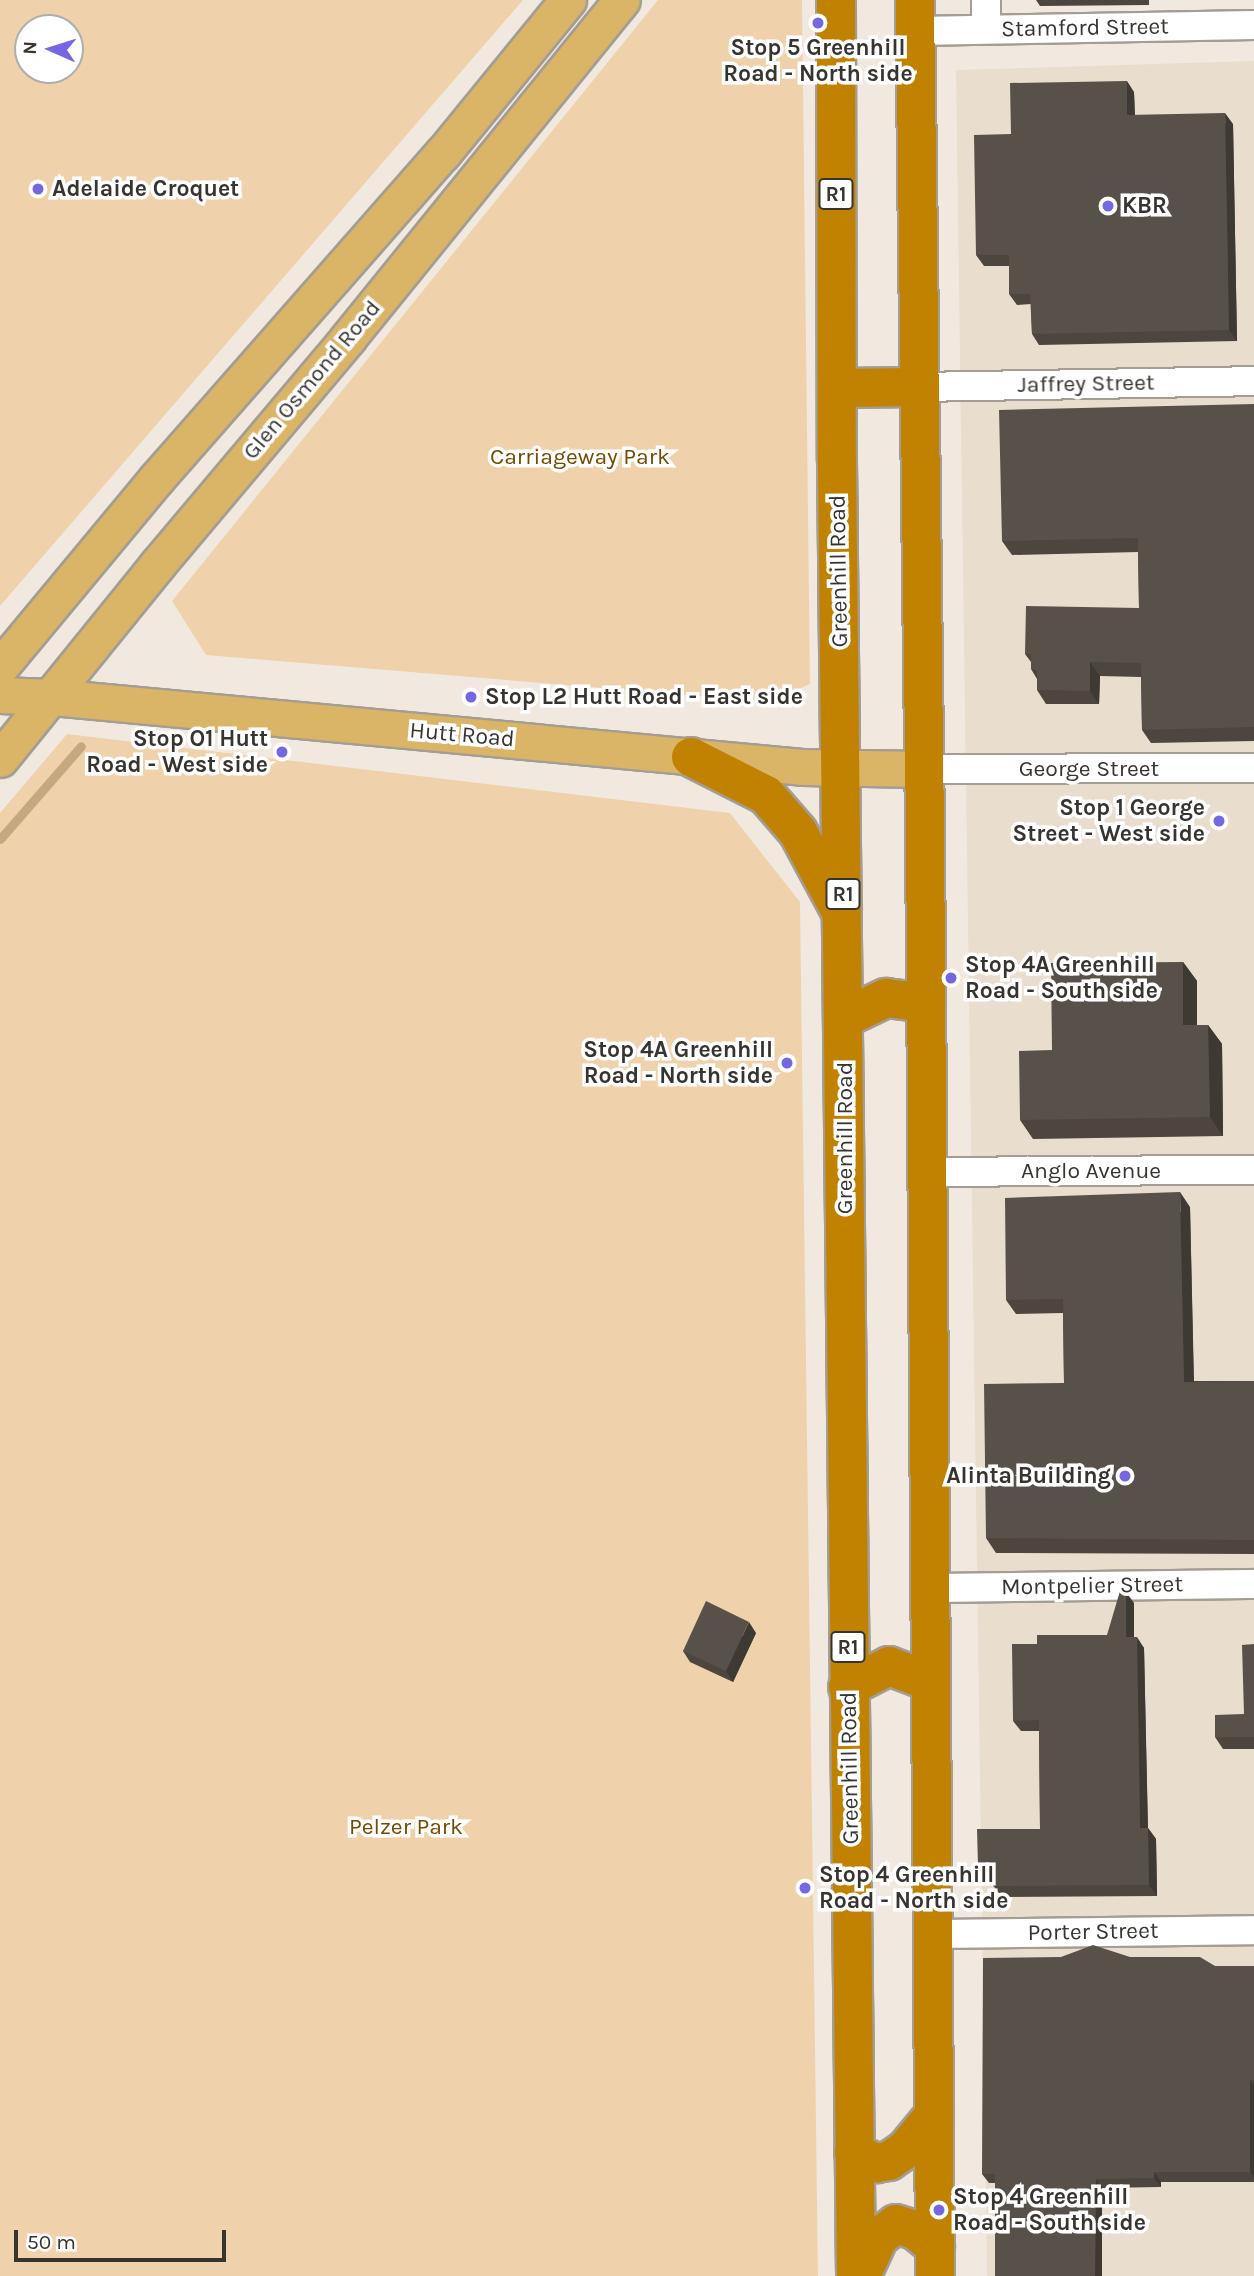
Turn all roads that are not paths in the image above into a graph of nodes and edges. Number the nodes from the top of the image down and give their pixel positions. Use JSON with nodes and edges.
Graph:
{"nodes":[{"id":1,"x":568,"y":0,"type":"edge"},
{"id":2,"x":622,"y":0,"type":"edge"},
{"id":3,"x":836,"y":0,"type":"edge"},
{"id":4,"x":986,"y":0,"type":"edge"},
{"id":5,"x":916,"y":15,"type":"edge"},
{"id":6,"x":1254,"y":24,"type":"edge"},
{"id":7,"x":986,"y":29,"type":"junction"},
{"id":8,"x":1254,"y":381,"type":"edge"},
{"id":9,"x":918,"y":387,"type":"junction"},
{"id":10,"x":837,"y":388,"type":"junction"},
{"id":11,"x":0,"y":667,"type":"edge"},
{"id":12,"x":0,"y":695,"type":"edge"},
{"id":13,"x":52,"y":697,"type":"junction"},
{"id":14,"x":691,"y":757,"type":"junction"},
{"id":15,"x":0,"y":759,"type":"edge"},
{"id":16,"x":1254,"y":768,"type":"edge"},
{"id":17,"x":924,"y":769,"type":"junction"},
{"id":18,"x":842,"y":770,"type":"junction"},
{"id":19,"x":844,"y":917,"type":"junction"},
{"id":20,"x":926,"y":1003,"type":"junction"},
{"id":21,"x":844,"y":1018,"type":"junction"},
{"id":22,"x":1254,"y":1170,"type":"edge"},
{"id":23,"x":927,"y":1172,"type":"junction"},
{"id":24,"x":1254,"y":1584,"type":"edge"},
{"id":25,"x":930,"y":1588,"type":"junction"},
{"id":26,"x":931,"y":1682,"type":"junction"},
{"id":27,"x":848,"y":1686,"type":"junction"},
{"id":28,"x":1254,"y":1930,"type":"edge"},
{"id":29,"x":933,"y":1934,"type":"junction"},
{"id":30,"x":934,"y":2115,"type":"junction"},
{"id":31,"x":854,"y":2152,"type":"junction"},
{"id":32,"x":935,"y":2261,"type":"edge"},
{"id":33,"x":859,"y":2276,"type":"edge"}],
"edges":[{"from":1,"to":11,"type":"main road"},
{"from":2,"to":13,"type":"main road","name":"Glen Osmond Road"},
{"from":3,"to":10,"type":"highway","name":"Greenhill Road","number":"R1"},
{"from":4,"to":7,"type":"street"},
{"from":5,"to":7,"type":"street","name":"Stamford Street"},
{"from":5,"to":9,"type":"highway"},
{"from":6,"to":7,"type":"street","name":"Stamford Street"},
{"from":8,"to":9,"type":"street","name":"Jaffrey Street"},
{"from":9,"to":10,"type":"highway"},
{"from":9,"to":17,"type":"highway"},
{"from":10,"to":18,"type":"highway","name":"Greenhill Road","number":"R1"},
{"from":12,"to":13,"type":"main road","name":"Hutt Road"},
{"from":13,"to":14,"type":"main road","name":"Hutt Road"},
{"from":13,"to":15,"type":"main road","name":"Glen Osmond Road"},
{"from":14,"to":18,"type":"main road","name":"Hutt Road"},
{"from":14,"to":19,"type":"highway"},
{"from":16,"to":17,"type":"street","name":"George Street"},
{"from":17,"to":18,"type":"main road","name":"Hutt Road"},
{"from":17,"to":20,"type":"highway"},
{"from":18,"to":19,"type":"highway","name":"Greenhill Road","number":"R1"},
{"from":19,"to":21,"type":"highway","name":"Greenhill Road","number":"R1"},
{"from":20,"to":21,"type":"highway"},
{"from":20,"to":23,"type":"highway"},
{"from":21,"to":27,"type":"highway","name":"Greenhill Road","number":"R1"},
{"from":22,"to":23,"type":"street","name":"Anglo Avenue"},
{"from":23,"to":25,"type":"highway"},
{"from":24,"to":25,"type":"street","name":"Montpelier Street"},
{"from":25,"to":26,"type":"highway"},
{"from":26,"to":27,"type":"highway"},
{"from":26,"to":29,"type":"highway"},
{"from":27,"to":31,"type":"highway","name":"Greenhill Road","number":"R1"},
{"from":28,"to":29,"type":"street","name":"Porter Street"},
{"from":29,"to":30,"type":"highway"},
{"from":30,"to":31,"type":"highway"},
{"from":30,"to":32,"type":"highway"},
{"from":31,"to":33,"type":"highway","name":"Greenhill Road","number":"R1"},
{"from":32,"to":33,"type":"highway"}]}
